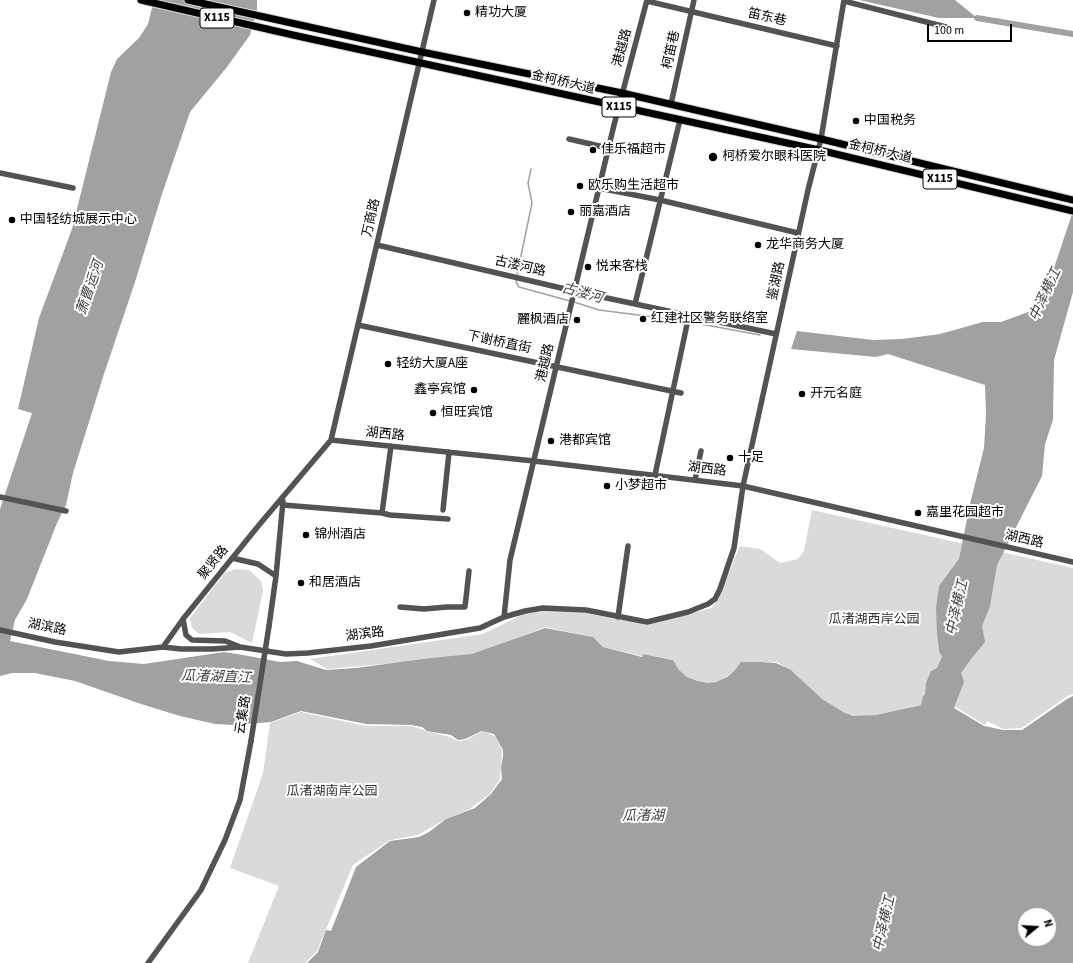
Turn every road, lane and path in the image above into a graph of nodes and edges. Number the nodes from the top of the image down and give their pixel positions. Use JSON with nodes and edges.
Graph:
{"nodes":[{"id":1,"x":141,"y":0,"type":"edge"},
{"id":2,"x":188,"y":0,"type":"edge"},
{"id":3,"x":434,"y":0,"type":"edge"},
{"id":4,"x":647,"y":0,"type":"edge"},
{"id":5,"x":694,"y":0,"type":"edge"},
{"id":6,"x":844,"y":1,"type":"edge"},
{"id":7,"x":692,"y":12,"type":"junction"},
{"id":8,"x":946,"y":27,"type":"dead end"},
{"id":9,"x":837,"y":46,"type":"junction"},
{"id":10,"x":422,"y":52,"type":"junction"},
{"id":11,"x":419,"y":63,"type":"junction"},
{"id":12,"x":622,"y":93,"type":"junction"},
{"id":13,"x":671,"y":104,"type":"junction"},
{"id":14,"x":618,"y":107,"type":"junction"},
{"id":15,"x":680,"y":120,"type":"junction"},
{"id":16,"x":569,"y":139,"type":"dead end"},
{"id":17,"x":821,"y":139,"type":"junction"},
{"id":18,"x":608,"y":148,"type":"junction"},
{"id":19,"x":819,"y":150,"type":"junction"},
{"id":20,"x":0,"y":173,"type":"edge"},
{"id":21,"x":73,"y":188,"type":"dead end"},
{"id":22,"x":599,"y":188,"type":"junction"},
{"id":23,"x":660,"y":200,"type":"junction"},
{"id":24,"x":1073,"y":200,"type":"edge"},
{"id":25,"x":1073,"y":211,"type":"edge"},
{"id":26,"x":798,"y":233,"type":"junction"},
{"id":27,"x":377,"y":245,"type":"junction"},
{"id":28,"x":574,"y":290,"type":"junction"},
{"id":29,"x":635,"y":304,"type":"junction"},
{"id":30,"x":688,"y":320,"type":"junction"},
{"id":31,"x":358,"y":325,"type":"junction"},
{"id":32,"x":776,"y":334,"type":"junction"},
{"id":33,"x":556,"y":366,"type":"junction"},
{"id":34,"x":673,"y":391,"type":"junction"},
{"id":35,"x":681,"y":393,"type":"dead end"},
{"id":36,"x":331,"y":440,"type":"junction"},
{"id":37,"x":391,"y":446,"type":"junction"},
{"id":38,"x":701,"y":451,"type":"dead end"},
{"id":39,"x":449,"y":452,"type":"junction"},
{"id":40,"x":534,"y":461,"type":"junction"},
{"id":41,"x":655,"y":475,"type":"junction"},
{"id":42,"x":695,"y":480,"type":"junction"},
{"id":43,"x":743,"y":486,"type":"junction"},
{"id":44,"x":284,"y":495,"type":"junction"},
{"id":45,"x":0,"y":497,"type":"edge"},
{"id":46,"x":283,"y":505,"type":"junction"},
{"id":47,"x":443,"y":510,"type":"dead end"},
{"id":48,"x":66,"y":511,"type":"dead end"},
{"id":49,"x":382,"y":513,"type":"junction"},
{"id":50,"x":448,"y":519,"type":"dead end"},
{"id":51,"x":628,"y":546,"type":"dead end"},
{"id":52,"x":232,"y":558,"type":"junction"},
{"id":53,"x":1073,"y":562,"type":"edge"},
{"id":54,"x":469,"y":571,"type":"dead end"},
{"id":55,"x":276,"y":576,"type":"junction"},
{"id":56,"x":720,"y":589,"type":"joint"},
{"id":57,"x":400,"y":607,"type":"dead end"},
{"id":58,"x":504,"y":617,"type":"junction"},
{"id":59,"x":618,"y":617,"type":"junction"},
{"id":60,"x":183,"y":619,"type":"junction"},
{"id":61,"x":0,"y":630,"type":"edge"},
{"id":62,"x":163,"y":647,"type":"junction"},
{"id":63,"x":240,"y":647,"type":"junction"},
{"id":64,"x":148,"y":963,"type":"edge"}],
"edges":[{"from":1,"to":11,"type":"main road","name":"金柯桥大道","number":"X115"},
{"from":2,"to":10,"type":"main road","name":"金柯桥大道","number":"X115"},
{"from":3,"to":10,"type":"street","name":"万商路"},
{"from":4,"to":7,"type":"street","name":"笛东巷"},
{"from":4,"to":12,"type":"street","name":"港越路"},
{"from":5,"to":7,"type":"street","name":"柯笛巷"},
{"from":6,"to":8,"type":"street"},
{"from":6,"to":9,"type":"street","name":"鉴湖路"},
{"from":7,"to":9,"type":"street","name":"笛东巷"},
{"from":7,"to":13,"type":"street","name":"柯笛巷"},
{"from":9,"to":17,"type":"street","name":"鉴湖路"},
{"from":10,"to":11,"type":"street","name":"万商路"},
{"from":10,"to":12,"type":"main road","name":"金柯桥大道","number":"X115"},
{"from":11,"to":14,"type":"main road","name":"金柯桥大道","number":"X115"},
{"from":11,"to":27,"type":"street","name":"万商路"},
{"from":12,"to":13,"type":"main road","name":"金柯桥大道","number":"X115"},
{"from":12,"to":14,"type":"street","name":"港越路"},
{"from":13,"to":17,"type":"main road","name":"金柯桥大道","number":"X115"},
{"from":14,"to":15,"type":"main road","name":"金柯桥大道","number":"X115"},
{"from":14,"to":18,"type":"street","name":"港越路"},
{"from":15,"to":19,"type":"main road","name":"金柯桥大道","number":"X115"},
{"from":15,"to":23,"type":"street"},
{"from":16,"to":18,"type":"street"},
{"from":17,"to":19,"type":"street","name":"鉴湖路"},
{"from":17,"to":24,"type":"main road","name":"金柯桥大道","number":"X115"},
{"from":18,"to":22,"type":"street","name":"港越路"},
{"from":19,"to":25,"type":"main road","name":"金柯桥大道","number":"X115"},
{"from":19,"to":26,"type":"street","name":"鉴湖路"},
{"from":20,"to":21,"type":"street"},
{"from":22,"to":23,"type":"street"},
{"from":22,"to":28,"type":"street","name":"港越路"},
{"from":23,"to":26,"type":"street"},
{"from":23,"to":29,"type":"street"},
{"from":26,"to":32,"type":"street","name":"鉴湖路"},
{"from":27,"to":28,"type":"street","name":"古溇河路"},
{"from":27,"to":31,"type":"street","name":"万商路"},
{"from":28,"to":29,"type":"street","name":"古溇河路"},
{"from":28,"to":33,"type":"street","name":"港越路"},
{"from":29,"to":30,"type":"street","name":"古溇河路"},
{"from":30,"to":32,"type":"street","name":"古溇河路"},
{"from":30,"to":34,"type":"street"},
{"from":31,"to":33,"type":"street","name":"下谢桥直街"},
{"from":31,"to":36,"type":"street","name":"万商路"},
{"from":32,"to":43,"type":"street","name":"鉴湖路"},
{"from":33,"to":34,"type":"street","name":"下谢桥直街"},
{"from":33,"to":40,"type":"street","name":"港越路"},
{"from":34,"to":35,"type":"street","name":"下谢桥直街"},
{"from":34,"to":41,"type":"street"},
{"from":36,"to":37,"type":"street","name":"湖西路"},
{"from":36,"to":44,"type":"street"},
{"from":37,"to":39,"type":"street","name":"湖西路"},
{"from":37,"to":49,"type":"street"},
{"from":38,"to":42,"type":"street"},
{"from":39,"to":40,"type":"street","name":"湖西路"},
{"from":39,"to":47,"type":"street"},
{"from":40,"to":41,"type":"street","name":"湖西路"},
{"from":40,"to":58,"type":"street","name":"港越路"},
{"from":41,"to":42,"type":"street","name":"湖西路"},
{"from":42,"to":43,"type":"street","name":"湖西路"},
{"from":43,"to":53,"type":"street","name":"湖西路"},
{"from":43,"to":56,"type":"street","name":"鉴湖路"},
{"from":44,"to":46,"type":"street","name":"云集路"},
{"from":44,"to":52,"type":"street","name":"聚贤路"},
{"from":45,"to":48,"type":"street"},
{"from":46,"to":49,"type":"street"},
{"from":46,"to":55,"type":"street","name":"云集路"},
{"from":49,"to":50,"type":"street"},
{"from":51,"to":59,"type":"street"},
{"from":52,"to":55,"type":"street"},
{"from":52,"to":60,"type":"street","name":"聚贤路"},
{"from":54,"to":57,"type":"street"},
{"from":55,"to":64,"type":"street","name":"云集路","bridge":true},
{"from":56,"to":59,"type":"street","name":"湖滨路"},
{"from":58,"to":59,"type":"street","name":"湖滨路"},
{"from":58,"to":63,"type":"street","name":"湖滨路"},
{"from":60,"to":62,"type":"street","name":"聚贤路"},
{"from":60,"to":63,"type":"street"},
{"from":61,"to":62,"type":"street","name":"湖滨路"},
{"from":62,"to":63,"type":"street","name":"湖滨路"}]}
